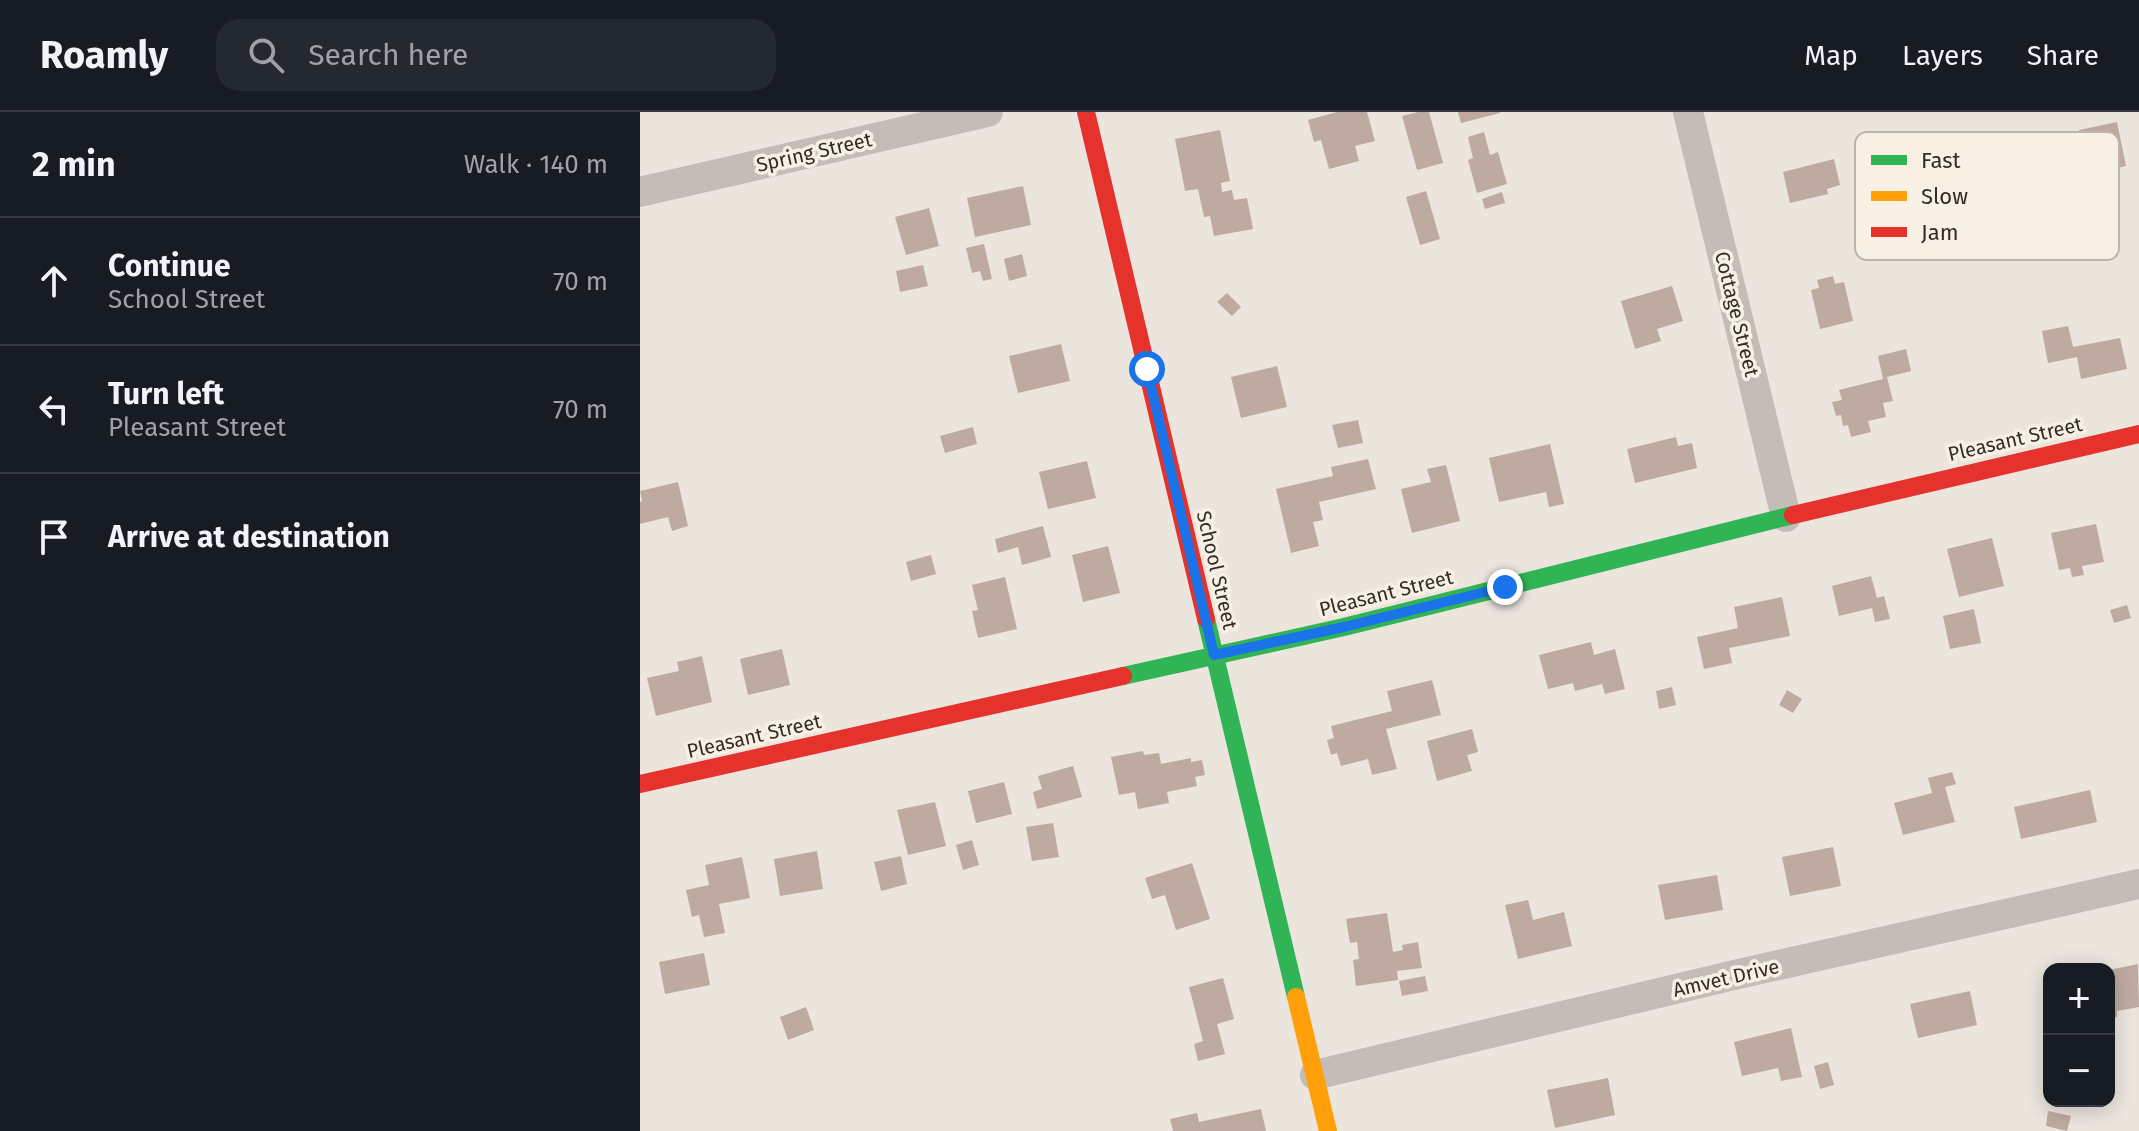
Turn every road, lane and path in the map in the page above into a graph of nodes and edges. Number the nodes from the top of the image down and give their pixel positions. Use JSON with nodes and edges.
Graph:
{"nodes":[{"id":1,"x":988,"y":112,"type":"edge"},
{"id":2,"x":1086,"y":112,"type":"edge"},
{"id":3,"x":1688,"y":112,"type":"edge"},
{"id":4,"x":640,"y":192,"type":"edge"},
{"id":5,"x":2139,"y":434,"type":"edge"},
{"id":6,"x":1786,"y":517,"type":"junction"},
{"id":7,"x":1214,"y":655,"type":"junction"},
{"id":8,"x":640,"y":784,"type":"edge"},
{"id":9,"x":2139,"y":884,"type":"edge"},
{"id":10,"x":1315,"y":1075,"type":"junction"},
{"id":11,"x":1328,"y":1131,"type":"edge"}],
"edges":[{"from":1,"to":4,"type":"street","name":"Spring Street"},
{"from":2,"to":7,"type":"street","name":"School Street"},
{"from":3,"to":6,"type":"street","name":"Cottage Street"},
{"from":5,"to":6,"type":"street","name":"Pleasant Street"},
{"from":6,"to":7,"type":"street","name":"Pleasant Street"},
{"from":7,"to":8,"type":"street","name":"Pleasant Street"},
{"from":7,"to":10,"type":"street","name":"School Street"},
{"from":9,"to":10,"type":"street","name":"Amvet Drive"},
{"from":10,"to":11,"type":"street","name":"School Street"}]}
